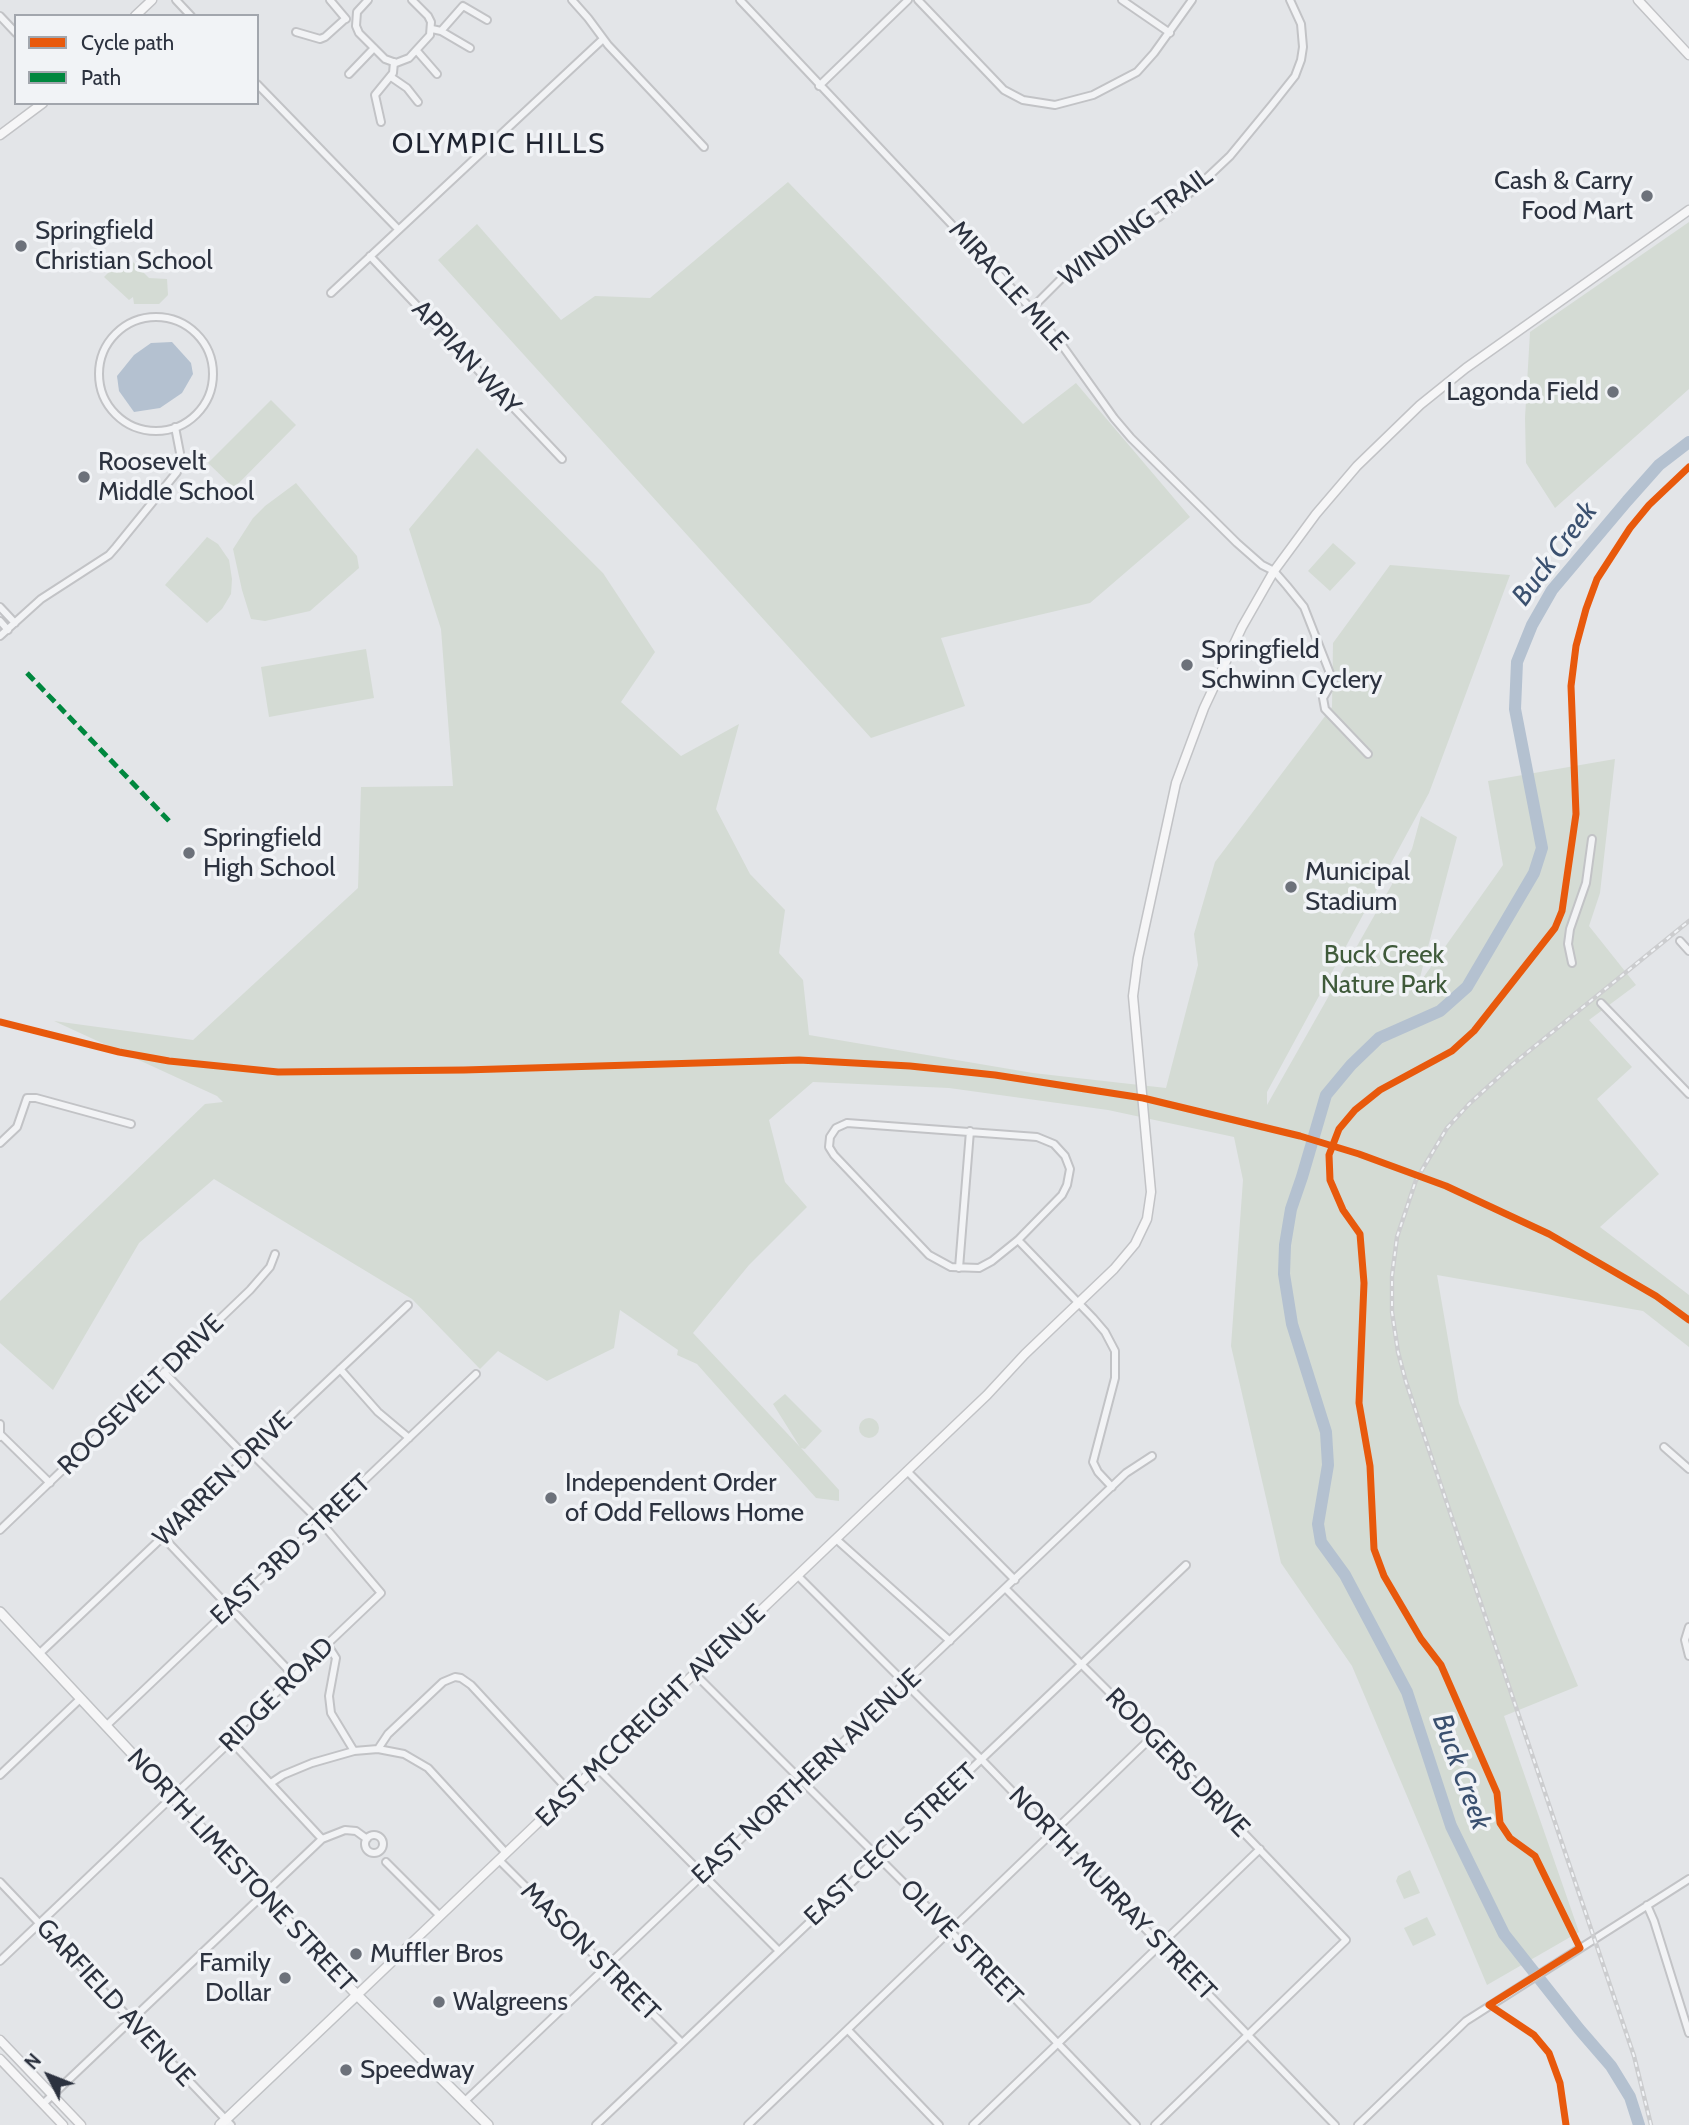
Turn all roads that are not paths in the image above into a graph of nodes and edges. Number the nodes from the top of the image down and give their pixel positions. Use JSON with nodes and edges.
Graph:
{"nodes":[{"id":1,"x":152,"y":0,"type":"edge"},
{"id":2,"x":176,"y":0,"type":"edge"},
{"id":3,"x":330,"y":0,"type":"edge"},
{"id":4,"x":368,"y":0,"type":"edge"},
{"id":5,"x":572,"y":0,"type":"edge"},
{"id":6,"x":740,"y":0,"type":"edge"},
{"id":7,"x":908,"y":0,"type":"edge"},
{"id":8,"x":918,"y":0,"type":"edge"},
{"id":9,"x":1122,"y":0,"type":"edge"},
{"id":10,"x":1192,"y":0,"type":"edge"},
{"id":11,"x":1290,"y":0,"type":"edge"},
{"id":12,"x":1637,"y":0,"type":"edge"},
{"id":13,"x":416,"y":1,"type":"edge"},
{"id":14,"x":137,"y":14,"type":"edge"},
{"id":15,"x":189,"y":14,"type":"edge"},
{"id":16,"x":0,"y":16,"type":"edge"},
{"id":17,"x":345,"y":19,"type":"junction"},
{"id":18,"x":355,"y":19,"type":"junction"},
{"id":19,"x":487,"y":20,"type":"dead end"},
{"id":20,"x":432,"y":29,"type":"junction"},
{"id":21,"x":14,"y":31,"type":"edge"},
{"id":22,"x":441,"y":31,"type":"junction"},
{"id":23,"x":296,"y":32,"type":"dead end"},
{"id":24,"x":1170,"y":33,"type":"junction"},
{"id":25,"x":603,"y":39,"type":"junction"},
{"id":26,"x":374,"y":48,"type":"junction"},
{"id":27,"x":470,"y":48,"type":"dead end"},
{"id":28,"x":417,"y":51,"type":"junction"},
{"id":29,"x":1689,"y":55,"type":"edge"},
{"id":30,"x":394,"y":62,"type":"junction"},
{"id":31,"x":349,"y":74,"type":"dead end"},
{"id":32,"x":437,"y":74,"type":"dead end"},
{"id":33,"x":391,"y":77,"type":"junction"},
{"id":34,"x":259,"y":86,"type":"edge"},
{"id":35,"x":819,"y":86,"type":"junction"},
{"id":36,"x":418,"y":102,"type":"dead end"},
{"id":37,"x":40,"y":105,"type":"edge"},
{"id":38,"x":381,"y":122,"type":"dead end"},
{"id":39,"x":0,"y":135,"type":"edge"},
{"id":40,"x":704,"y":147,"type":"dead end"},
{"id":41,"x":1689,"y":210,"type":"edge"},
{"id":42,"x":398,"y":229,"type":"junction"},
{"id":43,"x":370,"y":256,"type":"junction"},
{"id":44,"x":331,"y":293,"type":"dead end"},
{"id":45,"x":1031,"y":309,"type":"junction"},
{"id":46,"x":175,"y":427,"type":"junction"},
{"id":47,"x":562,"y":460,"type":"dead end"},
{"id":48,"x":1274,"y":571,"type":"junction"},
{"id":49,"x":0,"y":607,"type":"edge"},
{"id":50,"x":0,"y":621,"type":"edge"},
{"id":51,"x":15,"y":623,"type":"junction"},
{"id":52,"x":8,"y":630,"type":"junction"},
{"id":53,"x":0,"y":636,"type":"edge"},
{"id":54,"x":1368,"y":754,"type":"dead end"},
{"id":55,"x":1592,"y":839,"type":"dead end"},
{"id":56,"x":1680,"y":941,"type":"dead end"},
{"id":57,"x":1689,"y":951,"type":"edge"},
{"id":58,"x":1572,"y":963,"type":"dead end"},
{"id":59,"x":1601,"y":1003,"type":"dead end"},
{"id":60,"x":1689,"y":1094,"type":"edge"},
{"id":61,"x":131,"y":1124,"type":"dead end"},
{"id":62,"x":970,"y":1131,"type":"junction"},
{"id":63,"x":0,"y":1143,"type":"edge"},
{"id":64,"x":1017,"y":1240,"type":"junction"},
{"id":65,"x":275,"y":1254,"type":"dead end"},
{"id":66,"x":959,"y":1268,"type":"junction"},
{"id":67,"x":1078,"y":1303,"type":"junction"},
{"id":68,"x":408,"y":1305,"type":"dead end"},
{"id":69,"x":340,"y":1369,"type":"junction"},
{"id":70,"x":164,"y":1372,"type":"junction"},
{"id":71,"x":475,"y":1374,"type":"dead end"},
{"id":72,"x":0,"y":1424,"type":"edge"},
{"id":73,"x":1,"y":1436,"type":"edge"},
{"id":74,"x":409,"y":1438,"type":"junction"},
{"id":75,"x":1664,"y":1447,"type":"dead end"},
{"id":76,"x":248,"y":1455,"type":"junction"},
{"id":77,"x":1152,"y":1456,"type":"dead end"},
{"id":78,"x":1689,"y":1469,"type":"edge"},
{"id":79,"x":907,"y":1471,"type":"junction"},
{"id":80,"x":50,"y":1483,"type":"junction"},
{"id":81,"x":1112,"y":1487,"type":"junction"},
{"id":82,"x":320,"y":1522,"type":"junction"},
{"id":83,"x":0,"y":1530,"type":"edge"},
{"id":84,"x":163,"y":1537,"type":"junction"},
{"id":85,"x":836,"y":1539,"type":"junction"},
{"id":86,"x":1186,"y":1565,"type":"dead end"},
{"id":87,"x":798,"y":1576,"type":"junction"},
{"id":88,"x":1015,"y":1580,"type":"junction"},
{"id":89,"x":1005,"y":1588,"type":"junction"},
{"id":90,"x":229,"y":1607,"type":"junction"},
{"id":91,"x":0,"y":1612,"type":"edge"},
{"id":92,"x":1689,"y":1626,"type":"edge"},
{"id":93,"x":950,"y":1641,"type":"junction"},
{"id":94,"x":327,"y":1644,"type":"junction"},
{"id":95,"x":40,"y":1654,"type":"junction"},
{"id":96,"x":1689,"y":1656,"type":"edge"},
{"id":97,"x":1081,"y":1664,"type":"junction"},
{"id":98,"x":695,"y":1674,"type":"junction"},
{"id":99,"x":294,"y":1676,"type":"junction"},
{"id":100,"x":905,"y":1683,"type":"junction"},
{"id":101,"x":80,"y":1699,"type":"junction"},
{"id":102,"x":106,"y":1726,"type":"junction"},
{"id":103,"x":1152,"y":1737,"type":"junction"},
{"id":104,"x":231,"y":1741,"type":"junction"},
{"id":105,"x":378,"y":1749,"type":"junction"},
{"id":106,"x":354,"y":1751,"type":"junction"},
{"id":107,"x":981,"y":1759,"type":"junction"},
{"id":108,"x":596,"y":1768,"type":"junction"},
{"id":109,"x":0,"y":1775,"type":"edge"},
{"id":110,"x":802,"y":1781,"type":"junction"},
{"id":111,"x":271,"y":1783,"type":"junction"},
{"id":112,"x":570,"y":1792,"type":"junction"},
{"id":113,"x":172,"y":1797,"type":"junction"},
{"id":114,"x":1053,"y":1833,"type":"junction"},
{"id":115,"x":322,"y":1839,"type":"junction"},
{"id":116,"x":367,"y":1839,"type":"dead end"},
{"id":117,"x":1260,"y":1849,"type":"junction"},
{"id":118,"x":506,"y":1853,"type":"junction"},
{"id":119,"x":878,"y":1857,"type":"junction"},
{"id":120,"x":499,"y":1860,"type":"junction"},
{"id":121,"x":386,"y":1861,"type":"dead end"},
{"id":122,"x":703,"y":1874,"type":"junction"},
{"id":123,"x":1689,"y":1879,"type":"edge"},
{"id":124,"x":0,"y":1882,"type":"edge"},
{"id":125,"x":264,"y":1895,"type":"junction"},
{"id":126,"x":1647,"y":1905,"type":"junction"},
{"id":127,"x":440,"y":1916,"type":"junction"},
{"id":128,"x":40,"y":1924,"type":"junction"},
{"id":129,"x":951,"y":1931,"type":"junction"},
{"id":130,"x":1161,"y":1945,"type":"junction"},
{"id":131,"x":779,"y":1951,"type":"junction"},
{"id":132,"x":0,"y":1962,"type":"edge"},
{"id":133,"x":606,"y":1967,"type":"junction"},
{"id":134,"x":357,"y":1995,"type":"junction"},
{"id":135,"x":131,"y":2021,"type":"junction"},
{"id":136,"x":848,"y":2030,"type":"junction"},
{"id":137,"x":1689,"y":2034,"type":"edge"},
{"id":138,"x":1248,"y":2035,"type":"junction"},
{"id":139,"x":0,"y":2040,"type":"edge"},
{"id":140,"x":682,"y":2043,"type":"junction"},
{"id":141,"x":1057,"y":2044,"type":"junction"},
{"id":142,"x":0,"y":2059,"type":"edge"},
{"id":143,"x":53,"y":2095,"type":"junction"},
{"id":144,"x":464,"y":2102,"type":"junction"},
{"id":145,"x":43,"y":2104,"type":"junction"},
{"id":146,"x":226,"y":2123,"type":"edge"},
{"id":147,"x":63,"y":2125,"type":"edge"},
{"id":148,"x":81,"y":2125,"type":"edge"},
{"id":149,"x":488,"y":2125,"type":"edge"},
{"id":150,"x":596,"y":2125,"type":"edge"},
{"id":151,"x":748,"y":2125,"type":"edge"},
{"id":152,"x":939,"y":2125,"type":"edge"},
{"id":153,"x":973,"y":2125,"type":"edge"},
{"id":154,"x":1136,"y":2125,"type":"edge"},
{"id":155,"x":1155,"y":2125,"type":"edge"},
{"id":156,"x":1335,"y":2125,"type":"edge"},
{"id":157,"x":1358,"y":2125,"type":"edge"}],
"edges":[{"from":1,"to":14,"type":"street"},
{"from":2,"to":15,"type":"street"},
{"from":3,"to":17,"type":"street"},
{"from":4,"to":18,"type":"street"},
{"from":5,"to":25,"type":"street"},
{"from":6,"to":35,"type":"street","name":"MIRACLE MILE"},
{"from":7,"to":35,"type":"street"},
{"from":8,"to":24,"type":"street"},
{"from":9,"to":24,"type":"street"},
{"from":10,"to":24,"type":"street"},
{"from":11,"to":45,"type":"street","name":"WINDING TRAIL"},
{"from":12,"to":29,"type":"street"},
{"from":13,"to":20,"type":"street"},
{"from":16,"to":21,"type":"street"},
{"from":17,"to":18,"type":"street"},
{"from":17,"to":23,"type":"street"},
{"from":18,"to":26,"type":"street"},
{"from":19,"to":22,"type":"street"},
{"from":20,"to":22,"type":"street"},
{"from":20,"to":28,"type":"street"},
{"from":22,"to":27,"type":"street"},
{"from":25,"to":40,"type":"street"},
{"from":25,"to":42,"type":"street"},
{"from":26,"to":30,"type":"street"},
{"from":26,"to":31,"type":"street"},
{"from":28,"to":30,"type":"street"},
{"from":28,"to":32,"type":"street"},
{"from":30,"to":33,"type":"street"},
{"from":33,"to":36,"type":"street"},
{"from":33,"to":38,"type":"street"},
{"from":34,"to":42,"type":"street"},
{"from":35,"to":45,"type":"street","name":"MIRACLE MILE"},
{"from":37,"to":39,"type":"street"},
{"from":41,"to":48,"type":"street","name":"EAST MCCREIGHT AVENUE"},
{"from":42,"to":43,"type":"street"},
{"from":43,"to":44,"type":"street"},
{"from":43,"to":47,"type":"street","name":"APPIAN WAY"},
{"from":45,"to":48,"type":"street","name":"MIRACLE MILE"},
{"from":46,"to":46,"type":"street"},
{"from":46,"to":51,"type":"street"},
{"from":48,"to":54,"type":"street","name":"MIRACLE MILE"},
{"from":48,"to":67,"type":"street","name":"EAST MCCREIGHT AVENUE"},
{"from":49,"to":51,"type":"street"},
{"from":50,"to":52,"type":"street"},
{"from":51,"to":52,"type":"street"},
{"from":52,"to":53,"type":"street"},
{"from":55,"to":58,"type":"street"},
{"from":56,"to":57,"type":"street"},
{"from":59,"to":60,"type":"street"},
{"from":61,"to":63,"type":"street"},
{"from":62,"to":64,"type":"street"},
{"from":62,"to":66,"type":"street"},
{"from":62,"to":66,"type":"street"},
{"from":64,"to":66,"type":"street"},
{"from":64,"to":67,"type":"street"},
{"from":65,"to":70,"type":"street","name":"ROOSEVELT DRIVE"},
{"from":67,"to":79,"type":"street","name":"EAST MCCREIGHT AVENUE"},
{"from":67,"to":81,"type":"street"},
{"from":68,"to":69,"type":"street","name":"WARREN DRIVE"},
{"from":69,"to":74,"type":"street"},
{"from":69,"to":76,"type":"street","name":"WARREN DRIVE"},
{"from":70,"to":76,"type":"street"},
{"from":70,"to":80,"type":"street","name":"ROOSEVELT DRIVE"},
{"from":71,"to":74,"type":"street","name":"EAST 3RD STREET"},
{"from":72,"to":73,"type":"street"},
{"from":73,"to":80,"type":"street"},
{"from":74,"to":82,"type":"street","name":"EAST 3RD STREET"},
{"from":75,"to":78,"type":"street"},
{"from":76,"to":82,"type":"street"},
{"from":76,"to":84,"type":"street","name":"WARREN DRIVE"},
{"from":77,"to":81,"type":"street","name":"EAST NORTHERN AVENUE"},
{"from":79,"to":85,"type":"street","name":"EAST MCCREIGHT AVENUE"},
{"from":79,"to":88,"type":"street"},
{"from":80,"to":83,"type":"street","name":"ROOSEVELT DRIVE"},
{"from":81,"to":88,"type":"street","name":"EAST NORTHERN AVENUE"},
{"from":82,"to":90,"type":"street","name":"EAST 3RD STREET"},
{"from":82,"to":94,"type":"street","name":"RIDGE ROAD"},
{"from":84,"to":90,"type":"street"},
{"from":84,"to":95,"type":"street","name":"WARREN DRIVE"},
{"from":85,"to":87,"type":"street","name":"EAST MCCREIGHT AVENUE"},
{"from":85,"to":93,"type":"street"},
{"from":86,"to":97,"type":"street","name":"EAST CECIL STREET"},
{"from":87,"to":98,"type":"street","name":"EAST MCCREIGHT AVENUE"},
{"from":87,"to":100,"type":"street","name":"NORTH MURRAY STREET"},
{"from":88,"to":89,"type":"street","name":"EAST NORTHERN AVENUE"},
{"from":89,"to":93,"type":"street","name":"EAST NORTHERN AVENUE"},
{"from":89,"to":97,"type":"street","name":"RODGERS DRIVE"},
{"from":90,"to":99,"type":"street"},
{"from":90,"to":102,"type":"street","name":"EAST 3RD STREET"},
{"from":91,"to":95,"type":"main road","name":"NORTH LIMESTONE STREET"},
{"from":92,"to":96,"type":"street"},
{"from":93,"to":100,"type":"street","name":"EAST NORTHERN AVENUE"},
{"from":94,"to":99,"type":"street","name":"RIDGE ROAD"},
{"from":94,"to":106,"type":"street"},
{"from":95,"to":101,"type":"main road","name":"NORTH LIMESTONE STREET"},
{"from":97,"to":103,"type":"street","name":"RODGERS DRIVE"},
{"from":97,"to":107,"type":"street","name":"EAST CECIL STREET"},
{"from":98,"to":108,"type":"street","name":"EAST MCCREIGHT AVENUE"},
{"from":98,"to":110,"type":"street","name":"OLIVE STREET"},
{"from":99,"to":104,"type":"street","name":"RIDGE ROAD"},
{"from":100,"to":107,"type":"street","name":"NORTH MURRAY STREET"},
{"from":100,"to":110,"type":"street","name":"EAST NORTHERN AVENUE"},
{"from":101,"to":102,"type":"main road","name":"NORTH LIMESTONE STREET"},
{"from":101,"to":109,"type":"street"},
{"from":102,"to":113,"type":"main road","name":"NORTH LIMESTONE STREET"},
{"from":103,"to":114,"type":"street"},
{"from":103,"to":117,"type":"street","name":"RODGERS DRIVE"},
{"from":104,"to":111,"type":"street"},
{"from":104,"to":113,"type":"street","name":"RIDGE ROAD"},
{"from":105,"to":106,"type":"street"},
{"from":105,"to":112,"type":"street"},
{"from":105,"to":118,"type":"street"},
{"from":106,"to":111,"type":"street"},
{"from":107,"to":114,"type":"street","name":"NORTH MURRAY STREET"},
{"from":107,"to":119,"type":"street","name":"EAST CECIL STREET"},
{"from":108,"to":112,"type":"street","name":"EAST MCCREIGHT AVENUE"},
{"from":108,"to":122,"type":"street"},
{"from":110,"to":119,"type":"street","name":"OLIVE STREET"},
{"from":110,"to":122,"type":"street","name":"EAST NORTHERN AVENUE"},
{"from":111,"to":115,"type":"street"},
{"from":112,"to":118,"type":"street","name":"EAST MCCREIGHT AVENUE"},
{"from":113,"to":125,"type":"main road","name":"NORTH LIMESTONE STREET"},
{"from":113,"to":128,"type":"street","name":"RIDGE ROAD"},
{"from":114,"to":129,"type":"street"},
{"from":114,"to":130,"type":"street","name":"NORTH MURRAY STREET"},
{"from":115,"to":116,"type":"street"},
{"from":115,"to":125,"type":"street"},
{"from":117,"to":130,"type":"street"},
{"from":117,"to":138,"type":"street","name":"RODGERS DRIVE"},
{"from":118,"to":120,"type":"street","name":"EAST MCCREIGHT AVENUE"},
{"from":119,"to":129,"type":"street","name":"OLIVE STREET"},
{"from":119,"to":131,"type":"street","name":"EAST CECIL STREET"},
{"from":120,"to":127,"type":"street","name":"EAST MCCREIGHT AVENUE"},
{"from":120,"to":133,"type":"street","name":"MASON STREET"},
{"from":121,"to":127,"type":"street"},
{"from":122,"to":131,"type":"street"},
{"from":122,"to":133,"type":"street","name":"EAST NORTHERN AVENUE"},
{"from":123,"to":126,"type":"street"},
{"from":124,"to":128,"type":"street","name":"GARFIELD AVENUE"},
{"from":125,"to":134,"type":"main road","name":"NORTH LIMESTONE STREET"},
{"from":125,"to":135,"type":"street"},
{"from":126,"to":137,"type":"street"},
{"from":126,"to":157,"type":"street"},
{"from":127,"to":134,"type":"street","name":"EAST MCCREIGHT AVENUE"},
{"from":128,"to":132,"type":"street","name":"RIDGE ROAD"},
{"from":128,"to":135,"type":"street","name":"GARFIELD AVENUE"},
{"from":129,"to":136,"type":"street"},
{"from":129,"to":141,"type":"street","name":"OLIVE STREET"},
{"from":130,"to":138,"type":"street","name":"NORTH MURRAY STREET"},
{"from":130,"to":141,"type":"street"},
{"from":131,"to":140,"type":"street","name":"EAST CECIL STREET"},
{"from":133,"to":140,"type":"street","name":"MASON STREET"},
{"from":133,"to":144,"type":"street","name":"EAST NORTHERN AVENUE"},
{"from":134,"to":144,"type":"main road","name":"NORTH LIMESTONE STREET"},
{"from":134,"to":146,"type":"main road","name":"EAST MCCREIGHT AVENUE"},
{"from":135,"to":143,"type":"street"},
{"from":135,"to":146,"type":"street","name":"GARFIELD AVENUE"},
{"from":136,"to":151,"type":"street"},
{"from":136,"to":152,"type":"street"},
{"from":138,"to":155,"type":"street"},
{"from":138,"to":156,"type":"street","name":"NORTH MURRAY STREET"},
{"from":139,"to":143,"type":"street"},
{"from":140,"to":150,"type":"street","name":"EAST CECIL STREET"},
{"from":141,"to":153,"type":"street"},
{"from":141,"to":154,"type":"street","name":"OLIVE STREET"},
{"from":142,"to":145,"type":"street"},
{"from":143,"to":145,"type":"street"},
{"from":143,"to":148,"type":"street"},
{"from":144,"to":149,"type":"main road","name":"NORTH LIMESTONE STREET"},
{"from":145,"to":147,"type":"street"}]}
